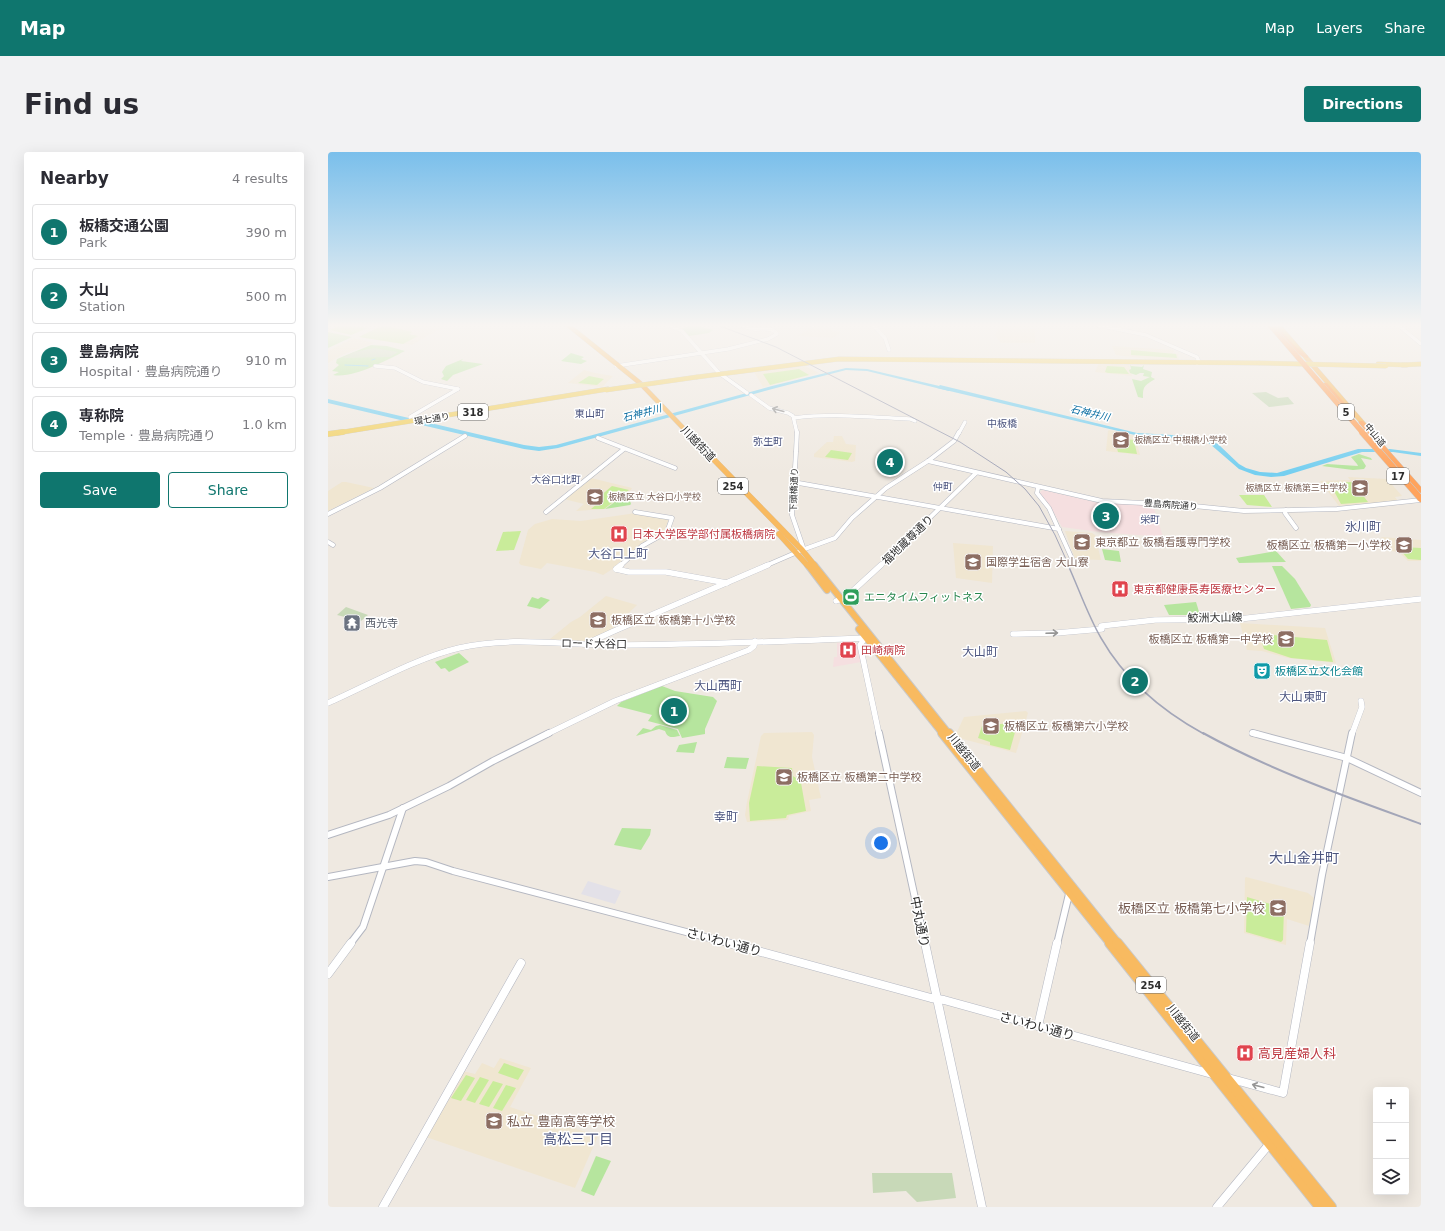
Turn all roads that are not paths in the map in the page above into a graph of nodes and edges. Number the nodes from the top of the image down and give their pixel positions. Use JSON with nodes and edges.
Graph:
{"nodes":[{"id":1,"x":407,"y":374,"type":"edge"},
{"id":2,"x":628,"y":374,"type":"edge"},
{"id":3,"x":718,"y":374,"type":"edge"},
{"id":4,"x":718,"y":374,"type":"edge"},
{"id":5,"x":720,"y":374,"type":"edge"},
{"id":6,"x":1311,"y":374,"type":"edge"},
{"id":7,"x":1312,"y":374,"type":"edge"},
{"id":8,"x":1317,"y":374,"type":"edge"},
{"id":9,"x":1320,"y":374,"type":"edge"},
{"id":10,"x":1321,"y":374,"type":"edge"},
{"id":11,"x":640,"y":385,"type":"junction"},
{"id":12,"x":1326,"y":386,"type":"joint"},
{"id":13,"x":607,"y":390,"type":"junction"},
{"id":14,"x":573,"y":395,"type":"junction"},
{"id":15,"x":581,"y":395,"type":"junction"},
{"id":16,"x":410,"y":417,"type":"dead end"},
{"id":17,"x":794,"y":418,"type":"junction"},
{"id":18,"x":1349,"y":418,"type":"junction"},
{"id":19,"x":914,"y":421,"type":"dead end"},
{"id":20,"x":965,"y":422,"type":"dead end"},
{"id":21,"x":1357,"y":422,"type":"joint"},
{"id":22,"x":328,"y":434,"type":"edge"},
{"id":23,"x":464,"y":436,"type":"dead end"},
{"id":24,"x":598,"y":438,"type":"dead end"},
{"id":25,"x":624,"y":449,"type":"junction"},
{"id":26,"x":928,"y":461,"type":"junction"},
{"id":27,"x":676,"y":468,"type":"dead end"},
{"id":28,"x":976,"y":473,"type":"junction"},
{"id":29,"x":793,"y":482,"type":"junction"},
{"id":30,"x":1421,"y":487,"type":"edge"},
{"id":31,"x":1038,"y":488,"type":"junction"},
{"id":32,"x":876,"y":496,"type":"junction"},
{"id":33,"x":1421,"y":498,"type":"edge"},
{"id":34,"x":940,"y":508,"type":"junction"},
{"id":35,"x":1286,"y":510,"type":"junction"},
{"id":36,"x":546,"y":512,"type":"dead end"},
{"id":37,"x":635,"y":512,"type":"dead end"},
{"id":38,"x":328,"y":513,"type":"edge"},
{"id":39,"x":1296,"y":528,"type":"dead end"},
{"id":40,"x":1059,"y":529,"type":"junction"},
{"id":41,"x":328,"y":542,"type":"edge"},
{"id":42,"x":333,"y":545,"type":"dead end"},
{"id":43,"x":799,"y":552,"type":"junction"},
{"id":44,"x":1073,"y":560,"type":"dead end"},
{"id":45,"x":727,"y":583,"type":"junction"},
{"id":46,"x":1421,"y":599,"type":"edge"},
{"id":47,"x":840,"y":600,"type":"junction"},
{"id":48,"x":1013,"y":634,"type":"dead end"},
{"id":49,"x":869,"y":638,"type":"junction"},
{"id":50,"x":755,"y":641,"type":"junction"},
{"id":51,"x":587,"y":645,"type":"junction"},
{"id":52,"x":1361,"y":701,"type":"dead end"},
{"id":53,"x":328,"y":704,"type":"edge"},
{"id":54,"x":1252,"y":733,"type":"dead end"},
{"id":55,"x":1347,"y":758,"type":"junction"},
{"id":56,"x":1421,"y":793,"type":"edge"},
{"id":57,"x":403,"y":808,"type":"junction"},
{"id":58,"x":328,"y":835,"type":"edge"},
{"id":59,"x":383,"y":867,"type":"junction"},
{"id":60,"x":328,"y":877,"type":"edge"},
{"id":61,"x":1070,"y":889,"type":"junction"},
{"id":62,"x":521,"y":963,"type":"dead end"},
{"id":63,"x":328,"y":974,"type":"edge"},
{"id":64,"x":937,"y":999,"type":"junction"},
{"id":65,"x":1038,"y":1026,"type":"junction"},
{"id":66,"x":1214,"y":1074,"type":"junction"},
{"id":67,"x":1230,"y":1078,"type":"junction"},
{"id":68,"x":1272,"y":1140,"type":"junction"},
{"id":69,"x":383,"y":1207,"type":"edge"},
{"id":70,"x":982,"y":1207,"type":"edge"},
{"id":71,"x":1218,"y":1207,"type":"edge"},
{"id":72,"x":1320,"y":1207,"type":"edge"},
{"id":73,"x":1331,"y":1207,"type":"edge"}],
"edges":[{"from":1,"to":16,"type":"street"},
{"from":2,"to":11,"type":"highway","name":"川越街道","number":"254"},
{"from":3,"to":13,"type":"main road","name":"環七通り","number":"318","bridge":true},
{"from":4,"to":11,"type":"main road"},
{"from":17,"to":5,"type":"street","one_way":true},
{"from":6,"to":18,"type":"highway","name":"中山道","number":"17"},
{"from":7,"to":33,"type":"highway","number":"5","bridge":true},
{"from":8,"to":33,"type":"highway","number":"5"},
{"from":9,"to":12,"type":"highway"},
{"from":10,"to":30,"type":"highway","name":"中山道","number":"17"},
{"from":11,"to":14,"type":"main road"},
{"from":11,"to":15,"type":"main road"},
{"from":11,"to":43,"type":"highway","name":"川越街道","number":"254"},
{"from":12,"to":33,"type":"highway","bridge":true},
{"from":13,"to":14,"type":"main road","name":"環七通り","number":"318"},
{"from":13,"to":15,"type":"main road","name":"環七通り","number":"318"},
{"from":14,"to":22,"type":"main road","name":"環七通り","number":"318"},
{"from":15,"to":22,"type":"main road","name":"環七通り","number":"318"},
{"from":17,"to":19,"type":"street"},
{"from":17,"to":29,"type":"street","name":"下頭橋通り"},
{"from":18,"to":21,"type":"highway"},
{"from":18,"to":33,"type":"highway","name":"中山道","number":"17"},
{"from":20,"to":26,"type":"street"},
{"from":21,"to":33,"type":"highway","bridge":true},
{"from":23,"to":38,"type":"street"},
{"from":24,"to":25,"type":"street"},
{"from":25,"to":27,"type":"street"},
{"from":25,"to":36,"type":"street"},
{"from":26,"to":28,"type":"street","name":"豊島病院通り"},
{"from":26,"to":32,"type":"street"},
{"from":28,"to":31,"type":"street","name":"豊島病院通り"},
{"from":28,"to":34,"type":"street","name":"福地蔵尊通り"},
{"from":29,"to":32,"type":"street"},
{"from":29,"to":43,"type":"street","name":"下頭橋通り"},
{"from":31,"to":35,"type":"street","name":"豊島病院通り"},
{"from":31,"to":40,"type":"street"},
{"from":32,"to":34,"type":"street"},
{"from":32,"to":43,"type":"street"},
{"from":33,"to":35,"type":"street","name":"豊島病院通り"},
{"from":34,"to":40,"type":"street"},
{"from":34,"to":47,"type":"street","name":"福地蔵尊通り"},
{"from":35,"to":39,"type":"street"},
{"from":37,"to":45,"type":"street"},
{"from":40,"to":44,"type":"street"},
{"from":41,"to":42,"type":"street"},
{"from":43,"to":45,"type":"street"},
{"from":43,"to":47,"type":"highway","name":"川越街道","number":"254"},
{"from":45,"to":51,"type":"street"},
{"from":48,"to":46,"type":"main road","name":"鮫洲大山線","one_way":true},
{"from":47,"to":49,"type":"highway","name":"川越街道","number":"254"},
{"from":49,"to":50,"type":"main road","name":"ロード大谷口"},
{"from":49,"to":61,"type":"highway","name":"川越街道","number":"254"},
{"from":49,"to":64,"type":"street","name":"中丸通り"},
{"from":50,"to":51,"type":"main road","name":"ロード大谷口"},
{"from":50,"to":57,"type":"street"},
{"from":51,"to":53,"type":"main road","name":"ロード大谷口"},
{"from":52,"to":55,"type":"street","name":"さいわい通り"},
{"from":54,"to":55,"type":"street"},
{"from":55,"to":56,"type":"street"},
{"from":55,"to":67,"type":"street","name":"さいわい通り","one_way":true},
{"from":57,"to":58,"type":"street"},
{"from":57,"to":59,"type":"street"},
{"from":59,"to":60,"type":"street","name":"さいわい通り"},
{"from":59,"to":63,"type":"street"},
{"from":59,"to":64,"type":"street","name":"さいわい通り"},
{"from":61,"to":65,"type":"street"},
{"from":61,"to":66,"type":"highway","name":"川越街道","number":"254"},
{"from":61,"to":67,"type":"highway","name":"川越街道","number":"254"},
{"from":62,"to":69,"type":"street"},
{"from":64,"to":65,"type":"street","name":"さいわい通り"},
{"from":64,"to":70,"type":"street","name":"中丸通り"},
{"from":65,"to":66,"type":"street","name":"さいわい通り"},
{"from":66,"to":67,"type":"street","name":"さいわい通り"},
{"from":66,"to":68,"type":"highway","name":"川越街道","number":"254"},
{"from":67,"to":68,"type":"highway","name":"川越街道","number":"254"},
{"from":68,"to":71,"type":"street"},
{"from":68,"to":72,"type":"highway","name":"川越街道","number":"254"},
{"from":68,"to":73,"type":"highway","name":"川越街道","number":"254"}]}
